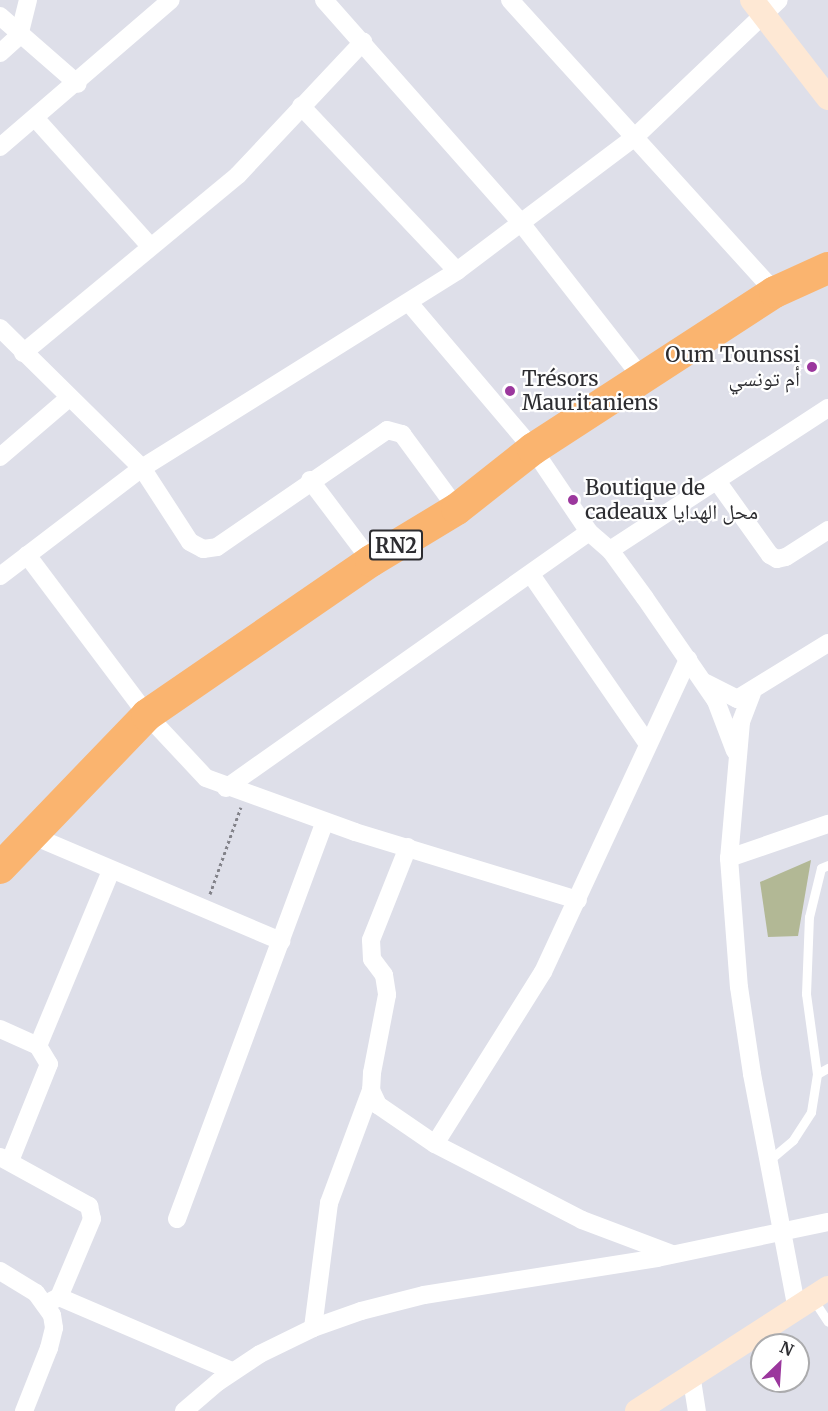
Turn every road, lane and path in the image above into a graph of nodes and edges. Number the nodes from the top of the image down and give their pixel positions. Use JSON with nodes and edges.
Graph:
{"nodes":[{"id":1,"x":28,"y":0,"type":"edge"},
{"id":2,"x":171,"y":0,"type":"edge"},
{"id":3,"x":510,"y":0,"type":"edge"},
{"id":4,"x":332,"y":3,"type":"edge"},
{"id":5,"x":765,"y":5,"type":"edge"},
{"id":6,"x":0,"y":16,"type":"edge"},
{"id":7,"x":19,"y":36,"type":"junction"},
{"id":8,"x":363,"y":42,"type":"junction"},
{"id":9,"x":0,"y":53,"type":"edge"},
{"id":10,"x":78,"y":84,"type":"junction"},
{"id":11,"x":828,"y":98,"type":"edge"},
{"id":12,"x":301,"y":106,"type":"junction"},
{"id":13,"x":36,"y":119,"type":"junction"},
{"id":14,"x":636,"y":136,"type":"junction"},
{"id":15,"x":0,"y":147,"type":"edge"},
{"id":16,"x":521,"y":223,"type":"junction"},
{"id":17,"x":149,"y":245,"type":"junction"},
{"id":18,"x":828,"y":268,"type":"edge"},
{"id":19,"x":457,"y":271,"type":"junction"},
{"id":20,"x":775,"y":292,"type":"junction"},
{"id":21,"x":410,"y":304,"type":"junction"},
{"id":22,"x":0,"y":328,"type":"edge"},
{"id":23,"x":23,"y":353,"type":"junction"},
{"id":24,"x":642,"y":378,"type":"junction"},
{"id":25,"x":70,"y":398,"type":"junction"},
{"id":26,"x":828,"y":408,"type":"edge"},
{"id":27,"x":533,"y":449,"type":"junction"},
{"id":28,"x":0,"y":457,"type":"edge"},
{"id":29,"x":142,"y":468,"type":"junction"},
{"id":30,"x":310,"y":480,"type":"junction"},
{"id":31,"x":717,"y":481,"type":"junction"},
{"id":32,"x":457,"y":508,"type":"junction"},
{"id":33,"x":828,"y":530,"type":"edge"},
{"id":34,"x":589,"y":532,"type":"junction"},
{"id":35,"x":610,"y":550,"type":"junction"},
{"id":36,"x":27,"y":555,"type":"junction"},
{"id":37,"x":371,"y":561,"type":"junction"},
{"id":38,"x":0,"y":576,"type":"edge"},
{"id":39,"x":532,"y":576,"type":"junction"},
{"id":40,"x":828,"y":643,"type":"edge"},
{"id":41,"x":688,"y":658,"type":"junction"},
{"id":42,"x":704,"y":681,"type":"junction"},
{"id":43,"x":752,"y":693,"type":"junction"},
{"id":44,"x":147,"y":716,"type":"junction"},
{"id":45,"x":647,"y":743,"type":"junction"},
{"id":46,"x":739,"y":762,"type":"junction"},
{"id":47,"x":226,"y":788,"type":"junction"},
{"id":48,"x":246,"y":794,"type":"junction"},
{"id":49,"x":325,"y":822,"type":"junction"},
{"id":50,"x":828,"y":824,"type":"edge"},
{"id":51,"x":31,"y":835,"type":"junction"},
{"id":52,"x":408,"y":847,"type":"junction"},
{"id":53,"x":729,"y":858,"type":"junction"},
{"id":54,"x":828,"y":864,"type":"edge"},
{"id":55,"x":0,"y":868,"type":"edge"},
{"id":56,"x":111,"y":871,"type":"junction"},
{"id":57,"x":578,"y":900,"type":"junction"},
{"id":58,"x":205,"y":910,"type":"junction"},
{"id":59,"x":281,"y":941,"type":"junction"},
{"id":60,"x":2,"y":1035,"type":"edge"},
{"id":61,"x":38,"y":1046,"type":"junction"},
{"id":62,"x":828,"y":1068,"type":"edge"},
{"id":63,"x":817,"y":1074,"type":"junction"},
{"id":64,"x":371,"y":1090,"type":"junction"},
{"id":65,"x":435,"y":1144,"type":"junction"},
{"id":66,"x":5,"y":1159,"type":"edge"},
{"id":67,"x":767,"y":1162,"type":"junction"},
{"id":68,"x":177,"y":1219,"type":"dead end"},
{"id":69,"x":828,"y":1222,"type":"edge"},
{"id":70,"x":784,"y":1233,"type":"junction"},
{"id":71,"x":672,"y":1254,"type":"junction"},
{"id":72,"x":0,"y":1271,"type":"edge"},
{"id":73,"x":813,"y":1299,"type":"edge"},
{"id":74,"x":52,"y":1300,"type":"junction"},
{"id":75,"x":828,"y":1322,"type":"edge"},
{"id":76,"x":313,"y":1328,"type":"junction"},
{"id":77,"x":232,"y":1371,"type":"junction"},
{"id":78,"x":691,"y":1374,"type":"junction"},
{"id":79,"x":24,"y":1411,"type":"edge"},
{"id":80,"x":184,"y":1411,"type":"edge"},
{"id":81,"x":637,"y":1411,"type":"edge"},
{"id":82,"x":697,"y":1411,"type":"edge"}],
"edges":[{"from":1,"to":7,"type":"street"},
{"from":2,"to":10,"type":"street"},
{"from":3,"to":14,"type":"street"},
{"from":4,"to":8,"type":"street"},
{"from":5,"to":11,"type":"street"},
{"from":5,"to":14,"type":"street"},
{"from":6,"to":7,"type":"street"},
{"from":7,"to":9,"type":"street"},
{"from":7,"to":10,"type":"street"},
{"from":8,"to":12,"type":"street"},
{"from":8,"to":16,"type":"street"},
{"from":10,"to":13,"type":"street"},
{"from":12,"to":17,"type":"street"},
{"from":12,"to":19,"type":"street"},
{"from":13,"to":15,"type":"street"},
{"from":13,"to":17,"type":"street"},
{"from":14,"to":16,"type":"street"},
{"from":14,"to":20,"type":"street"},
{"from":16,"to":19,"type":"street"},
{"from":16,"to":24,"type":"street"},
{"from":17,"to":23,"type":"street"},
{"from":18,"to":20,"type":"highway","number":"RN2"},
{"from":19,"to":21,"type":"street"},
{"from":20,"to":24,"type":"highway","number":"RN2"},
{"from":21,"to":27,"type":"street"},
{"from":21,"to":29,"type":"street"},
{"from":22,"to":23,"type":"street"},
{"from":23,"to":25,"type":"street"},
{"from":24,"to":27,"type":"highway","number":"RN2"},
{"from":25,"to":28,"type":"street"},
{"from":25,"to":29,"type":"street"},
{"from":26,"to":31,"type":"street"},
{"from":27,"to":32,"type":"highway","number":"RN2"},
{"from":27,"to":34,"type":"street"},
{"from":29,"to":30,"type":"street"},
{"from":29,"to":36,"type":"street"},
{"from":30,"to":32,"type":"street"},
{"from":30,"to":37,"type":"street"},
{"from":31,"to":33,"type":"street"},
{"from":31,"to":35,"type":"street"},
{"from":32,"to":37,"type":"highway","number":"RN2"},
{"from":34,"to":35,"type":"street"},
{"from":34,"to":39,"type":"street"},
{"from":35,"to":41,"type":"street"},
{"from":36,"to":38,"type":"street"},
{"from":36,"to":44,"type":"street"},
{"from":37,"to":44,"type":"highway","number":"RN2"},
{"from":39,"to":45,"type":"street"},
{"from":39,"to":47,"type":"street"},
{"from":40,"to":43,"type":"street"},
{"from":41,"to":42,"type":"street"},
{"from":41,"to":45,"type":"street"},
{"from":42,"to":43,"type":"street"},
{"from":42,"to":46,"type":"street"},
{"from":43,"to":46,"type":"street"},
{"from":44,"to":47,"type":"street"},
{"from":44,"to":51,"type":"highway","number":"RN2"},
{"from":45,"to":57,"type":"street"},
{"from":46,"to":53,"type":"street"},
{"from":47,"to":48,"type":"street"},
{"from":48,"to":49,"type":"street"},
{"from":48,"to":58,"type":"path"},
{"from":49,"to":52,"type":"street"},
{"from":49,"to":59,"type":"street"},
{"from":50,"to":53,"type":"street"},
{"from":51,"to":55,"type":"highway","number":"RN2"},
{"from":51,"to":56,"type":"street"},
{"from":52,"to":57,"type":"street"},
{"from":52,"to":64,"type":"street"},
{"from":53,"to":67,"type":"street"},
{"from":54,"to":63,"type":"lane"},
{"from":56,"to":58,"type":"street"},
{"from":56,"to":61,"type":"street"},
{"from":57,"to":65,"type":"street"},
{"from":58,"to":59,"type":"street"},
{"from":59,"to":68,"type":"street"},
{"from":60,"to":61,"type":"street"},
{"from":61,"to":66,"type":"street"},
{"from":62,"to":63,"type":"lane"},
{"from":63,"to":67,"type":"lane"},
{"from":64,"to":65,"type":"street"},
{"from":64,"to":76,"type":"street"},
{"from":65,"to":71,"type":"street"},
{"from":66,"to":74,"type":"street"},
{"from":67,"to":70,"type":"street"},
{"from":69,"to":70,"type":"street"},
{"from":70,"to":71,"type":"street"},
{"from":70,"to":73,"type":"street"},
{"from":71,"to":76,"type":"street"},
{"from":72,"to":74,"type":"street"},
{"from":73,"to":75,"type":"lane"},
{"from":73,"to":78,"type":"street"},
{"from":74,"to":77,"type":"street"},
{"from":74,"to":79,"type":"street"},
{"from":76,"to":77,"type":"street"},
{"from":77,"to":80,"type":"street"},
{"from":78,"to":81,"type":"street"},
{"from":78,"to":82,"type":"street"}]}
